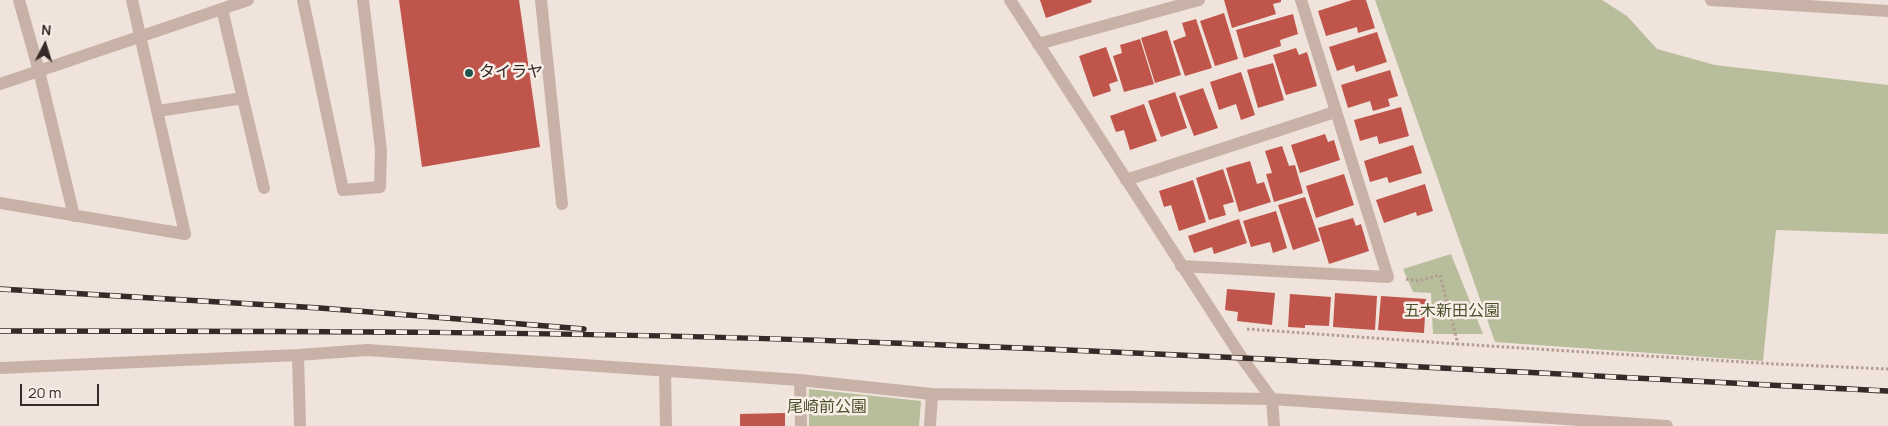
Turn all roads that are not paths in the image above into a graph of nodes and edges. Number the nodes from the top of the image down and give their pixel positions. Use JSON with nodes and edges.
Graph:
{"nodes":[{"id":1,"x":20,"y":0,"type":"edge"},
{"id":2,"x":132,"y":0,"type":"edge"},
{"id":3,"x":248,"y":0,"type":"edge"},
{"id":4,"x":303,"y":0,"type":"edge"},
{"id":5,"x":363,"y":0,"type":"edge"},
{"id":6,"x":541,"y":0,"type":"edge"},
{"id":7,"x":1010,"y":0,"type":"edge"},
{"id":8,"x":1199,"y":0,"type":"edge"},
{"id":9,"x":1301,"y":0,"type":"edge"},
{"id":10,"x":1711,"y":0,"type":"edge"},
{"id":11,"x":1789,"y":2,"type":"edge"},
{"id":12,"x":1884,"y":7,"type":"edge"},
{"id":13,"x":222,"y":9,"type":"junction"},
{"id":14,"x":140,"y":36,"type":"junction"},
{"id":15,"x":1038,"y":44,"type":"junction"},
{"id":16,"x":39,"y":71,"type":"junction"},
{"id":17,"x":0,"y":84,"type":"edge"},
{"id":18,"x":243,"y":98,"type":"junction"},
{"id":19,"x":158,"y":111,"type":"junction"},
{"id":20,"x":1336,"y":112,"type":"junction"},
{"id":21,"x":1126,"y":180,"type":"junction"},
{"id":22,"x":264,"y":188,"type":"dead end"},
{"id":23,"x":0,"y":203,"type":"edge"},
{"id":24,"x":562,"y":204,"type":"dead end"},
{"id":25,"x":74,"y":216,"type":"junction"},
{"id":26,"x":1182,"y":266,"type":"junction"},
{"id":27,"x":298,"y":356,"type":"junction"},
{"id":28,"x":0,"y":368,"type":"edge"},
{"id":29,"x":665,"y":372,"type":"junction"},
{"id":30,"x":800,"y":380,"type":"junction"},
{"id":31,"x":932,"y":394,"type":"junction"},
{"id":32,"x":1272,"y":399,"type":"junction"},
{"id":33,"x":300,"y":426,"type":"edge"},
{"id":34,"x":666,"y":426,"type":"edge"},
{"id":35,"x":801,"y":426,"type":"edge"},
{"id":36,"x":930,"y":426,"type":"edge"},
{"id":37,"x":1274,"y":426,"type":"edge"},
{"id":38,"x":1667,"y":426,"type":"edge"}],
"edges":[{"from":1,"to":16,"type":"street"},
{"from":2,"to":14,"type":"street"},
{"from":3,"to":13,"type":"street"},
{"from":4,"to":5,"type":"street"},
{"from":6,"to":24,"type":"street"},
{"from":7,"to":15,"type":"street"},
{"from":8,"to":15,"type":"street"},
{"from":9,"to":20,"type":"street"},
{"from":10,"to":11,"type":"street"},
{"from":11,"to":12,"type":"street"},
{"from":13,"to":14,"type":"street"},
{"from":13,"to":18,"type":"street"},
{"from":14,"to":16,"type":"street"},
{"from":14,"to":19,"type":"street"},
{"from":15,"to":21,"type":"street"},
{"from":16,"to":17,"type":"street"},
{"from":16,"to":25,"type":"street"},
{"from":18,"to":19,"type":"street"},
{"from":18,"to":22,"type":"street"},
{"from":19,"to":25,"type":"street"},
{"from":20,"to":21,"type":"street"},
{"from":20,"to":26,"type":"street"},
{"from":21,"to":26,"type":"street"},
{"from":23,"to":25,"type":"street"},
{"from":26,"to":32,"type":"street"},
{"from":27,"to":28,"type":"street"},
{"from":27,"to":29,"type":"street"},
{"from":27,"to":33,"type":"street"},
{"from":29,"to":30,"type":"street"},
{"from":29,"to":34,"type":"street"},
{"from":30,"to":31,"type":"street"},
{"from":30,"to":35,"type":"street"},
{"from":31,"to":32,"type":"street"},
{"from":31,"to":36,"type":"street"},
{"from":32,"to":37,"type":"street"},
{"from":32,"to":38,"type":"street"}]}
